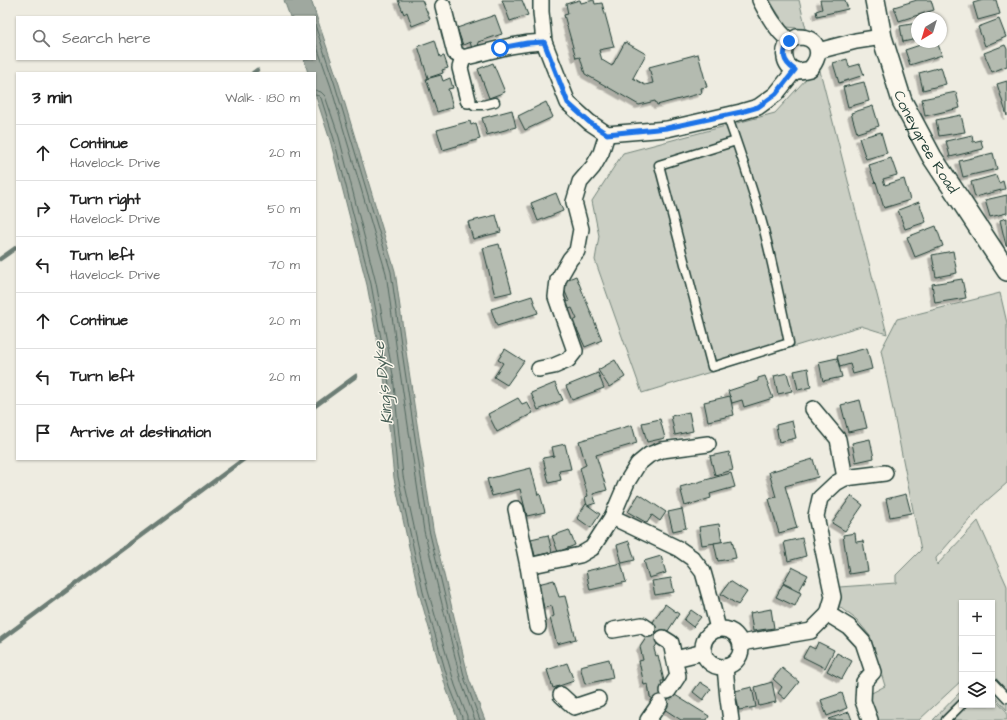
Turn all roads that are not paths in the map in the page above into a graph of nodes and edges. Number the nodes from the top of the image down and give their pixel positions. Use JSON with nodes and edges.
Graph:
{"nodes":[{"id":1,"x":541,"y":0,"type":"edge"},
{"id":2,"x":760,"y":0,"type":"edge"},
{"id":3,"x":875,"y":0,"type":"edge"},
{"id":4,"x":446,"y":3,"type":"edge"},
{"id":5,"x":882,"y":37,"type":"junction"},
{"id":6,"x":789,"y":41,"type":"junction"},
{"id":7,"x":544,"y":42,"type":"junction"},
{"id":8,"x":818,"y":51,"type":"junction"},
{"id":9,"x":462,"y":58,"type":"junction"},
{"id":10,"x":795,"y":70,"type":"junction"},
{"id":11,"x":468,"y":100,"type":"joint"},
{"id":12,"x":495,"y":102,"type":"dead end"},
{"id":13,"x":728,"y":115,"type":"junction"},
{"id":14,"x":607,"y":134,"type":"junction"},
{"id":15,"x":736,"y":141,"type":"junction"},
{"id":16,"x":1007,"y":271,"type":"edge"},
{"id":17,"x":539,"y":369,"type":"dead end"},
{"id":18,"x":813,"y":409,"type":"dead end"},
{"id":19,"x":708,"y":445,"type":"dead end"},
{"id":20,"x":885,"y":473,"type":"dead end"},
{"id":21,"x":845,"y":478,"type":"junction"},
{"id":22,"x":516,"y":509,"type":"dead end"},
{"id":23,"x":612,"y":517,"type":"junction"},
{"id":24,"x":528,"y":566,"type":"junction"},
{"id":25,"x":828,"y":614,"type":"junction"},
{"id":26,"x":538,"y":627,"type":"dead end"},
{"id":27,"x":648,"y":629,"type":"dead end"},
{"id":28,"x":718,"y":629,"type":"junction"},
{"id":29,"x":613,"y":630,"type":"dead end"},
{"id":30,"x":663,"y":638,"type":"dead end"},
{"id":31,"x":741,"y":643,"type":"junction"},
{"id":32,"x":704,"y":652,"type":"junction"},
{"id":33,"x":675,"y":658,"type":"junction"},
{"id":34,"x":725,"y":667,"type":"junction"},
{"id":35,"x":995,"y":685,"type":"edge"},
{"id":36,"x":561,"y":695,"type":"dead end"},
{"id":37,"x":1007,"y":698,"type":"edge"},
{"id":38,"x":598,"y":699,"type":"dead end"},
{"id":39,"x":959,"y":707,"type":"edge"},
{"id":40,"x":572,"y":713,"type":"edge"},
{"id":41,"x":648,"y":720,"type":"edge"},
{"id":42,"x":731,"y":720,"type":"edge"},
{"id":43,"x":870,"y":720,"type":"edge"},
{"id":44,"x":946,"y":720,"type":"edge"}],
"edges":[{"from":1,"to":7,"type":"street"},
{"from":2,"to":6,"type":"street"},
{"from":3,"to":5,"type":"street","name":"Coneygree Road"},
{"from":4,"to":9,"type":"street"},
{"from":5,"to":8,"type":"street"},
{"from":5,"to":16,"type":"street","name":"Coneygree Road"},
{"from":6,"to":8,"type":"street"},
{"from":6,"to":10,"type":"street"},
{"from":7,"to":9,"type":"street"},
{"from":7,"to":14,"type":"street"},
{"from":8,"to":10,"type":"street"},
{"from":9,"to":11,"type":"street"},
{"from":10,"to":13,"type":"street"},
{"from":11,"to":12,"type":"lane"},
{"from":13,"to":14,"type":"street"},
{"from":13,"to":15,"type":"lane"},
{"from":14,"to":17,"type":"street"},
{"from":15,"to":15,"type":"lane"},
{"from":18,"to":21,"type":"street"},
{"from":19,"to":23,"type":"street"},
{"from":20,"to":21,"type":"street"},
{"from":21,"to":25,"type":"street"},
{"from":22,"to":24,"type":"street"},
{"from":23,"to":24,"type":"street"},
{"from":23,"to":28,"type":"street"},
{"from":24,"to":26,"type":"street"},
{"from":25,"to":31,"type":"street"},
{"from":25,"to":43,"type":"street"},
{"from":27,"to":29,"type":"street"},
{"from":28,"to":31,"type":"street"},
{"from":28,"to":32,"type":"street"},
{"from":30,"to":33,"type":"street"},
{"from":31,"to":34,"type":"street"},
{"from":32,"to":33,"type":"street"},
{"from":32,"to":34,"type":"street"},
{"from":33,"to":41,"type":"street"},
{"from":34,"to":42,"type":"street"},
{"from":35,"to":37,"type":"lane"},
{"from":36,"to":40,"type":"street"},
{"from":38,"to":40,"type":"street"},
{"from":39,"to":44,"type":"lane"}]}
